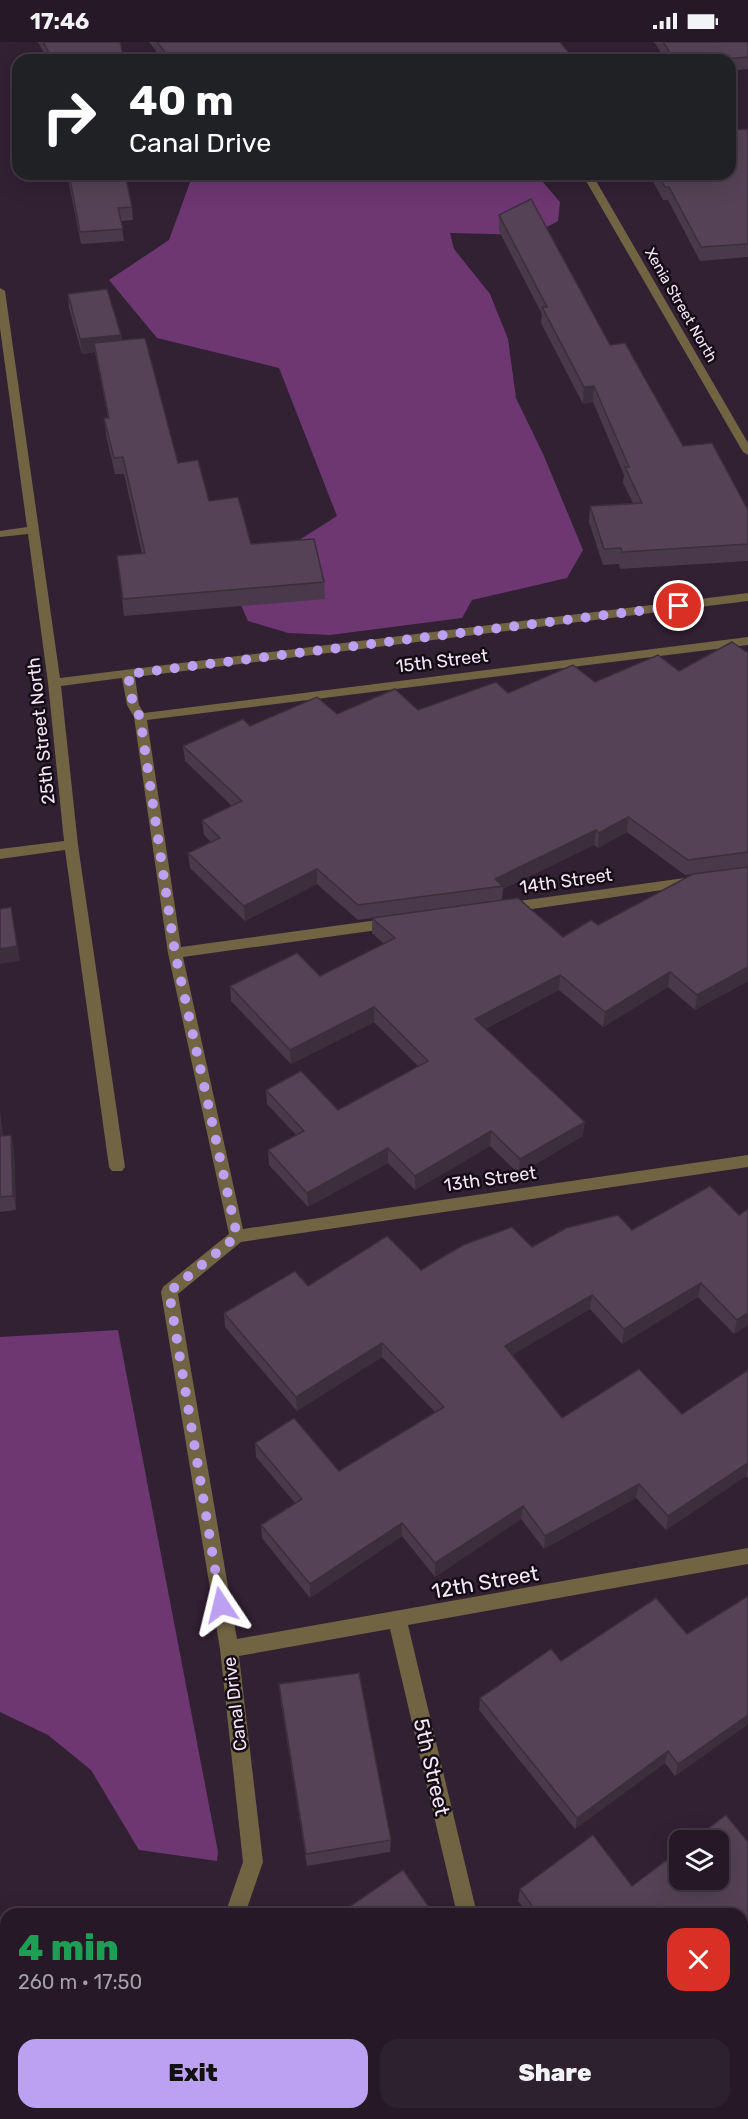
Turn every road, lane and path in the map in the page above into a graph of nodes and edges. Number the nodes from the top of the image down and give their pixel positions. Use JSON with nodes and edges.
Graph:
{"nodes":[{"id":1,"x":590,"y":180,"type":"edge"},
{"id":2,"x":0,"y":291,"type":"edge"},
{"id":3,"x":748,"y":452,"type":"edge"},
{"id":4,"x":33,"y":530,"type":"junction"},
{"id":5,"x":0,"y":534,"type":"edge"},
{"id":6,"x":748,"y":597,"type":"edge"},
{"id":7,"x":748,"y":641,"type":"edge"},
{"id":8,"x":128,"y":674,"type":"junction"},
{"id":9,"x":54,"y":683,"type":"junction"},
{"id":10,"x":140,"y":717,"type":"junction"},
{"id":11,"x":71,"y":845,"type":"junction"},
{"id":12,"x":0,"y":854,"type":"edge"},
{"id":13,"x":701,"y":881,"type":"edge"},
{"id":14,"x":491,"y":910,"type":"edge"},
{"id":15,"x":409,"y":921,"type":"edge"},
{"id":16,"x":175,"y":953,"type":"junction"},
{"id":17,"x":748,"y":1161,"type":"edge"},
{"id":18,"x":117,"y":1167,"type":"dead end"},
{"id":19,"x":237,"y":1236,"type":"junction"},
{"id":20,"x":748,"y":1556,"type":"edge"},
{"id":21,"x":397,"y":1620,"type":"junction"},
{"id":22,"x":229,"y":1649,"type":"junction"},
{"id":23,"x":238,"y":1908,"type":"edge"},
{"id":24,"x":465,"y":1908,"type":"edge"}],
"edges":[{"from":1,"to":3,"type":"street","name":"Xenia Street North"},
{"from":2,"to":4,"type":"street","name":"25th Street North"},
{"from":4,"to":5,"type":"street"},
{"from":4,"to":9,"type":"street","name":"25th Street North"},
{"from":6,"to":8,"type":"street"},
{"from":7,"to":10,"type":"street","name":"15th Street"},
{"from":8,"to":9,"type":"street"},
{"from":8,"to":10,"type":"street"},
{"from":9,"to":11,"type":"street","name":"25th Street North"},
{"from":10,"to":16,"type":"street"},
{"from":11,"to":12,"type":"street"},
{"from":11,"to":18,"type":"street","name":"25th Street North"},
{"from":13,"to":14,"type":"street","name":"14th Street"},
{"from":15,"to":16,"type":"street"},
{"from":16,"to":19,"type":"street"},
{"from":17,"to":19,"type":"street","name":"13th Street"},
{"from":19,"to":22,"type":"street","name":"Canal Drive"},
{"from":20,"to":21,"type":"street","name":"12th Street"},
{"from":21,"to":22,"type":"street","name":"12th Street"},
{"from":21,"to":24,"type":"street","name":"5th Street"},
{"from":22,"to":23,"type":"street","name":"Canal Drive"}]}
